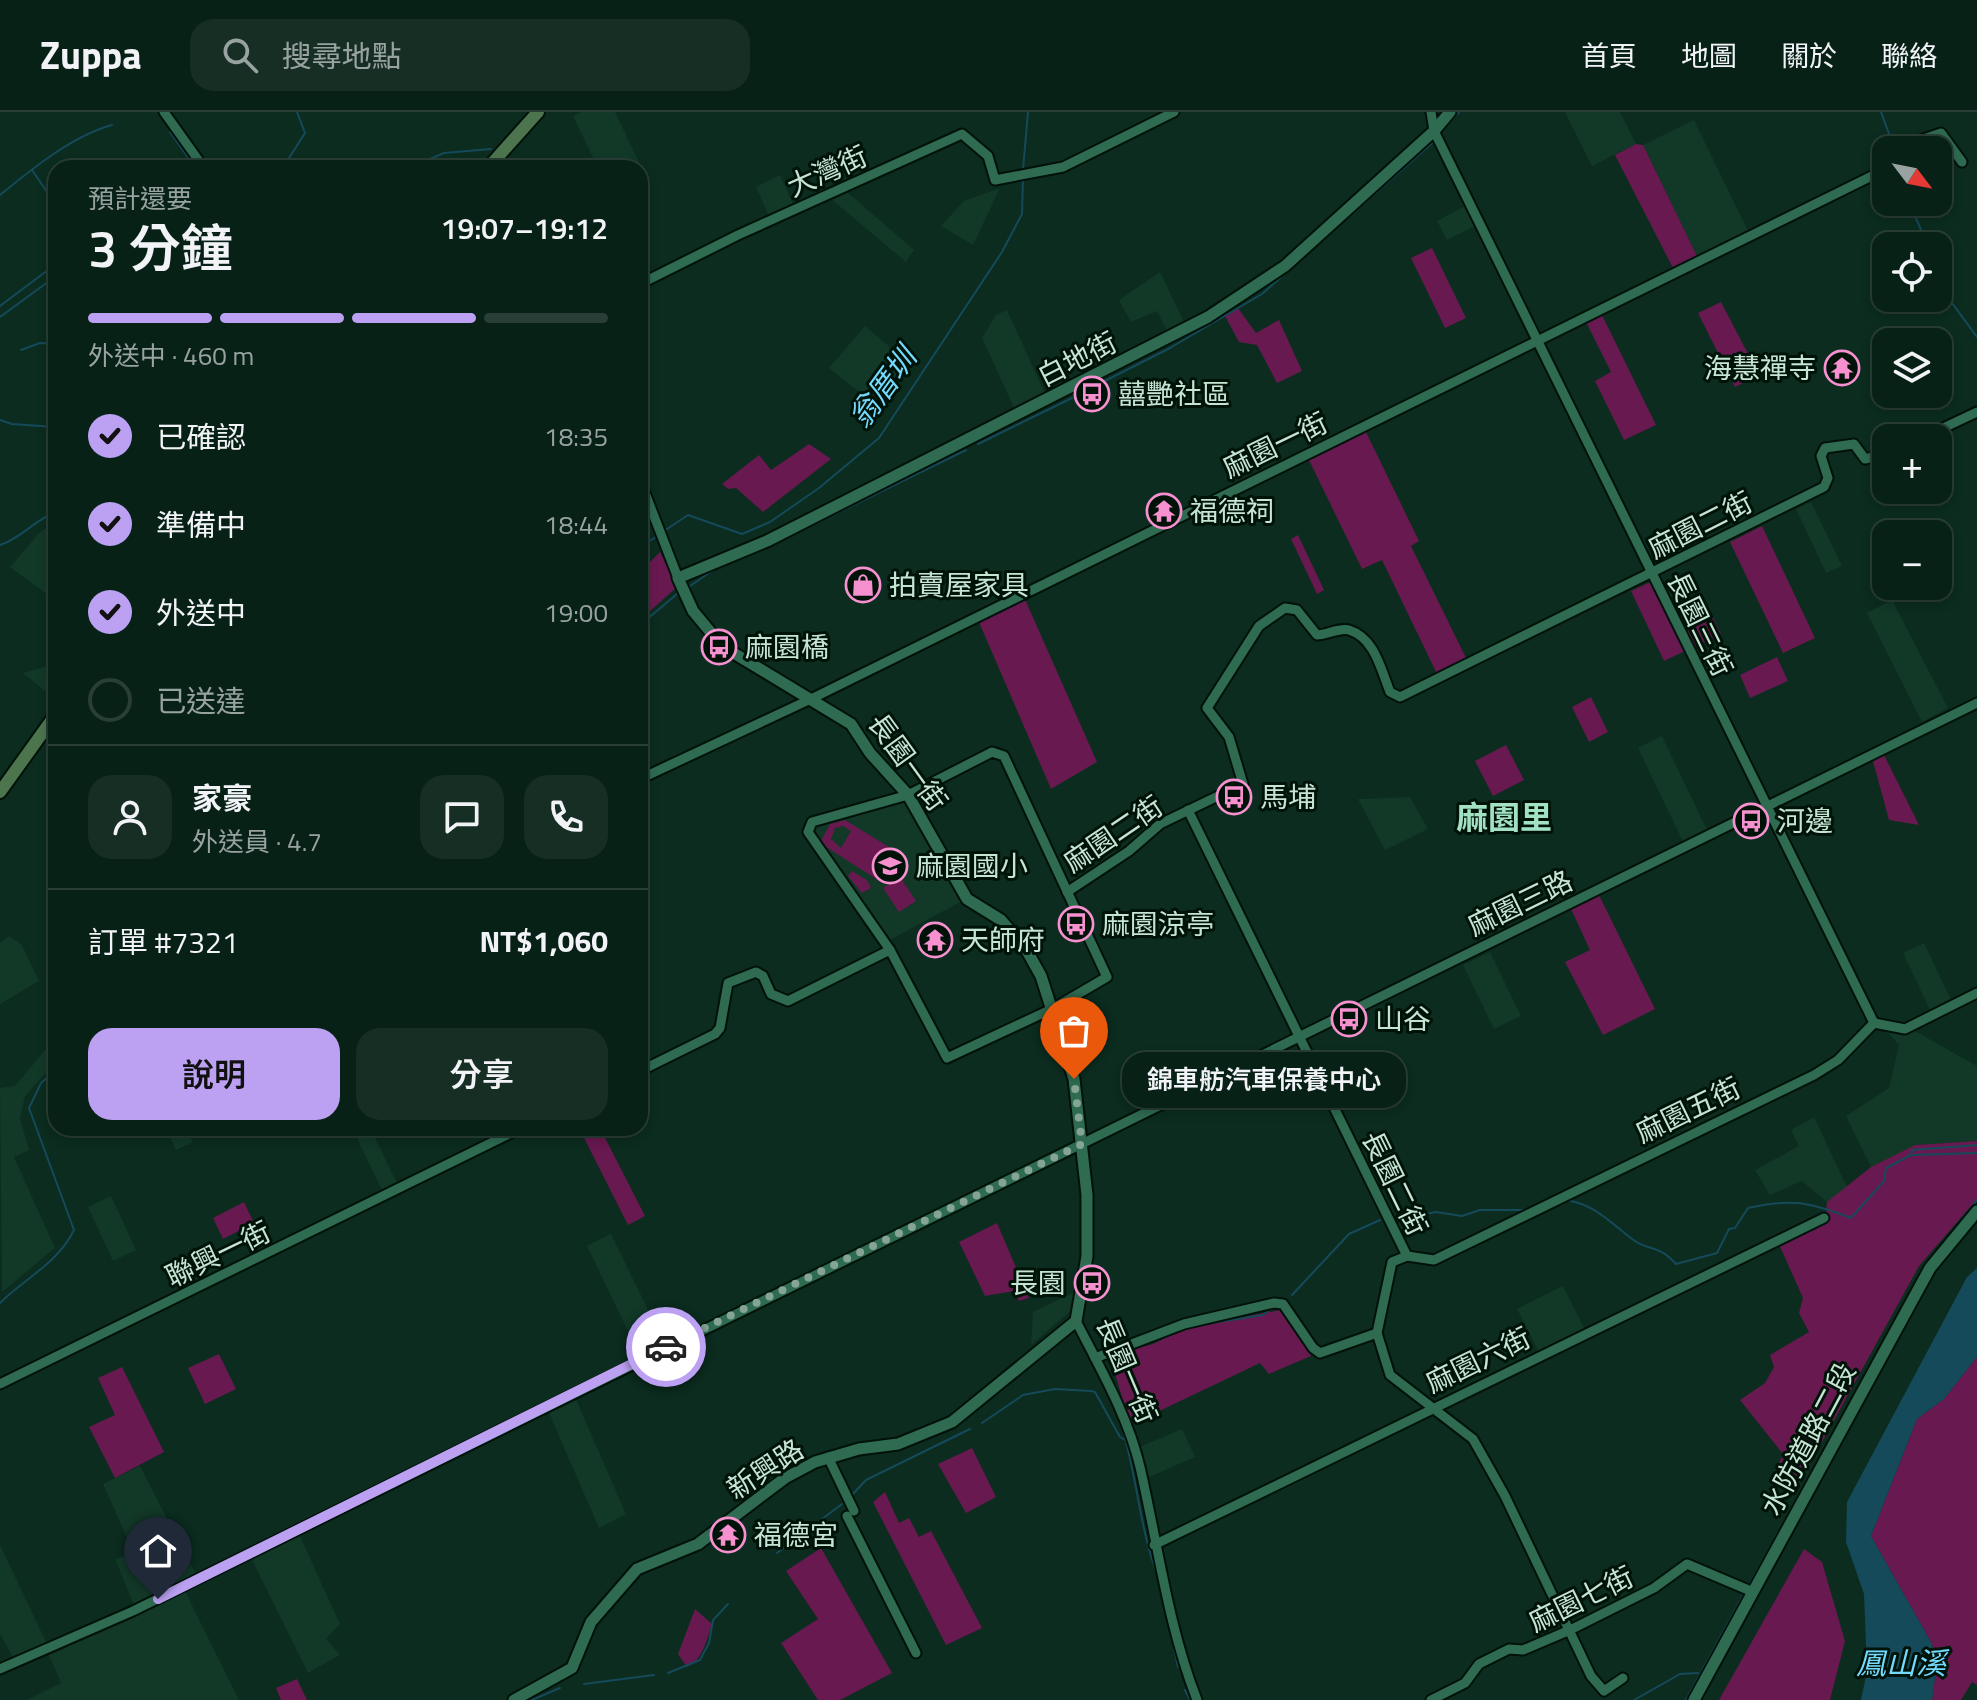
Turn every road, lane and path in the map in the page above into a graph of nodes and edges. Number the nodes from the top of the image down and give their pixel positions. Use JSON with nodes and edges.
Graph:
{"nodes":[{"id":1,"x":164,"y":112,"type":"edge"},
{"id":2,"x":538,"y":112,"type":"edge"},
{"id":3,"x":1174,"y":112,"type":"edge"},
{"id":4,"x":1431,"y":112,"type":"edge"},
{"id":5,"x":1450,"y":112,"type":"edge"},
{"id":6,"x":1434,"y":131,"type":"junction"},
{"id":7,"x":1952,"y":148,"type":"edge"},
{"id":8,"x":198,"y":160,"type":"edge"},
{"id":9,"x":495,"y":160,"type":"edge"},
{"id":10,"x":1962,"y":162,"type":"dead end"},
{"id":11,"x":1872,"y":176,"type":"edge"},
{"id":12,"x":648,"y":280,"type":"edge"},
{"id":13,"x":1537,"y":340,"type":"junction"},
{"id":14,"x":1977,"y":412,"type":"edge"},
{"id":15,"x":1952,"y":424,"type":"edge"},
{"id":16,"x":1872,"y":457,"type":"edge"},
{"id":17,"x":648,"y":500,"type":"edge"},
{"id":18,"x":1651,"y":573,"type":"junction"},
{"id":19,"x":678,"y":578,"type":"junction"},
{"id":20,"x":813,"y":698,"type":"junction"},
{"id":21,"x":1977,"y":703,"type":"edge"},
{"id":22,"x":48,"y":725,"type":"edge"},
{"id":23,"x":648,"y":775,"type":"edge"},
{"id":24,"x":0,"y":792,"type":"edge"},
{"id":25,"x":908,"y":795,"type":"junction"},
{"id":26,"x":1765,"y":807,"type":"junction"},
{"id":27,"x":1188,"y":810,"type":"junction"},
{"id":28,"x":1067,"y":892,"type":"junction"},
{"id":29,"x":890,"y":950,"type":"junction"},
{"id":30,"x":1977,"y":993,"type":"edge"},
{"id":31,"x":1054,"y":1008,"type":"junction"},
{"id":32,"x":1874,"y":1023,"type":"junction"},
{"id":33,"x":1298,"y":1036,"type":"junction"},
{"id":34,"x":648,"y":1067,"type":"edge"},
{"id":35,"x":504,"y":1136,"type":"edge"},
{"id":36,"x":1082,"y":1144,"type":"junction"},
{"id":37,"x":1977,"y":1211,"type":"edge"},
{"id":38,"x":1824,"y":1218,"type":"dead end"},
{"id":39,"x":1407,"y":1256,"type":"junction"},
{"id":40,"x":1076,"y":1321,"type":"junction"},
{"id":41,"x":1377,"y":1333,"type":"junction"},
{"id":42,"x":1095,"y":1358,"type":"junction"},
{"id":43,"x":0,"y":1384,"type":"edge"},
{"id":44,"x":1431,"y":1407,"type":"junction"},
{"id":45,"x":828,"y":1457,"type":"junction"},
{"id":46,"x":1154,"y":1545,"type":"junction"},
{"id":47,"x":1748,"y":1590,"type":"junction"},
{"id":48,"x":1570,"y":1630,"type":"junction"},
{"id":49,"x":916,"y":1653,"type":"dead end"},
{"id":50,"x":0,"y":1669,"type":"edge"},
{"id":51,"x":1623,"y":1678,"type":"dead end"},
{"id":52,"x":514,"y":1700,"type":"edge"},
{"id":53,"x":1197,"y":1700,"type":"edge"},
{"id":54,"x":1431,"y":1700,"type":"edge"},
{"id":55,"x":1694,"y":1700,"type":"edge"}],
"edges":[{"from":1,"to":8,"type":"street"},
{"from":2,"to":9,"type":"main road"},
{"from":3,"to":12,"type":"street","name":"大灣街"},
{"from":4,"to":6,"type":"street","name":"長園三街"},
{"from":5,"to":6,"type":"street","name":"白地街"},
{"from":6,"to":13,"type":"street","name":"長園三街"},
{"from":6,"to":19,"type":"street","name":"白地街"},
{"from":7,"to":10,"type":"street"},
{"from":11,"to":13,"type":"street","name":"麻園一街"},
{"from":13,"to":18,"type":"street","name":"長園三街"},
{"from":13,"to":20,"type":"street","name":"麻園一街"},
{"from":14,"to":15,"type":"street"},
{"from":16,"to":18,"type":"street","name":"麻園二街"},
{"from":17,"to":19,"type":"street","name":"長園一街"},
{"from":18,"to":26,"type":"street","name":"長園三街"},
{"from":18,"to":27,"type":"street","name":"麻園二街"},
{"from":19,"to":20,"type":"street","name":"長園一街"},
{"from":20,"to":23,"type":"street","name":"麻園一街"},
{"from":20,"to":25,"type":"street","name":"長園一街"},
{"from":21,"to":26,"type":"street","name":"麻園三路"},
{"from":22,"to":24,"type":"main road"},
{"from":25,"to":28,"type":"street","name":"麻園二街"},
{"from":25,"to":29,"type":"street","name":"麻園二街"},
{"from":25,"to":31,"type":"street","name":"長園一街"},
{"from":26,"to":32,"type":"street","name":"長園三街"},
{"from":26,"to":33,"type":"street","name":"麻園三路"},
{"from":27,"to":28,"type":"street","name":"麻園二街"},
{"from":27,"to":33,"type":"street","name":"長園二街"},
{"from":28,"to":31,"type":"street"},
{"from":29,"to":31,"type":"street"},
{"from":29,"to":34,"type":"street"},
{"from":30,"to":32,"type":"street"},
{"from":31,"to":36,"type":"street","name":"長園一街"},
{"from":32,"to":39,"type":"street","name":"麻園五街"},
{"from":33,"to":36,"type":"street","name":"麻園三路"},
{"from":33,"to":39,"type":"street","name":"長園二街"},
{"from":35,"to":43,"type":"street","name":"聯興一街"},
{"from":36,"to":40,"type":"street","name":"長園一街"},
{"from":36,"to":50,"type":"street","name":"麻園三路"},
{"from":37,"to":47,"type":"street","name":"水防道路二段"},
{"from":38,"to":44,"type":"street","name":"麻園六街"},
{"from":39,"to":41,"type":"street","name":"長園二街"},
{"from":40,"to":42,"type":"street","name":"長園一街"},
{"from":40,"to":45,"type":"street","name":"新興路"},
{"from":41,"to":42,"type":"street"},
{"from":41,"to":44,"type":"street","name":"長園二街"},
{"from":42,"to":46,"type":"street","name":"長園一街"},
{"from":44,"to":46,"type":"street","name":"麻園六街"},
{"from":44,"to":48,"type":"street","name":"長園二街"},
{"from":45,"to":49,"type":"street"},
{"from":45,"to":52,"type":"street","name":"新興路"},
{"from":46,"to":53,"type":"street","name":"長園一街"},
{"from":47,"to":48,"type":"street","name":"麻園七街"},
{"from":47,"to":55,"type":"street","name":"水防道路二段"},
{"from":48,"to":51,"type":"street","name":"長園二街"},
{"from":48,"to":54,"type":"street","name":"麻園七街"}]}
